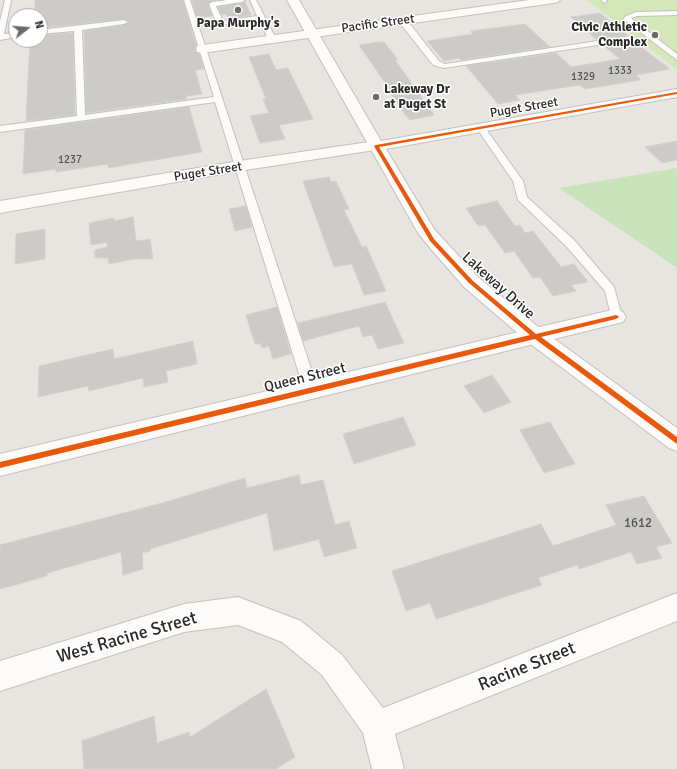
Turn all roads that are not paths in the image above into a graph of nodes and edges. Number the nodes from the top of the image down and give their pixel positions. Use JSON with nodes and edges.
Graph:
{"nodes":[{"id":1,"x":8,"y":0,"type":"edge"},
{"id":2,"x":187,"y":0,"type":"edge"},
{"id":3,"x":242,"y":0,"type":"edge"},
{"id":4,"x":253,"y":0,"type":"edge"},
{"id":5,"x":293,"y":0,"type":"edge"},
{"id":6,"x":554,"y":0,"type":"edge"},
{"id":7,"x":677,"y":13,"type":"edge"},
{"id":8,"x":262,"y":18,"type":"junction"},
{"id":9,"x":403,"y":21,"type":"junction"},
{"id":10,"x":124,"y":22,"type":"dead end"},
{"id":11,"x":78,"y":28,"type":"junction"},
{"id":12,"x":48,"y":31,"type":"edge"},
{"id":13,"x":312,"y":33,"type":"junction"},
{"id":14,"x":1,"y":38,"type":"edge"},
{"id":15,"x":631,"y":38,"type":"dead end"},
{"id":16,"x":272,"y":39,"type":"junction"},
{"id":17,"x":202,"y":49,"type":"junction"},
{"id":18,"x":677,"y":58,"type":"edge"},
{"id":19,"x":677,"y":93,"type":"edge"},
{"id":20,"x":217,"y":99,"type":"junction"},
{"id":21,"x":81,"y":119,"type":"junction"},
{"id":22,"x":480,"y":127,"type":"junction"},
{"id":23,"x":0,"y":129,"type":"edge"},
{"id":24,"x":376,"y":146,"type":"junction"},
{"id":25,"x":239,"y":166,"type":"junction"},
{"id":26,"x":0,"y":207,"type":"edge"},
{"id":27,"x":616,"y":317,"type":"joint"},
{"id":28,"x":535,"y":336,"type":"junction"},
{"id":29,"x":311,"y":390,"type":"junction"},
{"id":30,"x":677,"y":441,"type":"edge"},
{"id":31,"x":0,"y":465,"type":"edge"},
{"id":32,"x":677,"y":607,"type":"edge"},
{"id":33,"x":0,"y":676,"type":"edge"},
{"id":34,"x":377,"y":726,"type":"junction"},
{"id":35,"x":388,"y":769,"type":"edge"}],
"edges":[{"from":1,"to":14,"type":"lane"},
{"from":2,"to":17,"type":"lane"},
{"from":3,"to":8,"type":"lane"},
{"from":4,"to":8,"type":"lane"},
{"from":5,"to":13,"type":"street","name":"Lakeway Drive"},
{"from":6,"to":9,"type":"street","name":"Pacific Street"},
{"from":7,"to":18,"type":"lane"},
{"from":8,"to":16,"type":"lane"},
{"from":9,"to":13,"type":"street","name":"Pacific Street"},
{"from":9,"to":15,"type":"lane"},
{"from":10,"to":11,"type":"lane"},
{"from":11,"to":12,"type":"lane"},
{"from":11,"to":21,"type":"lane"},
{"from":13,"to":16,"type":"street","name":"Pacific Street"},
{"from":13,"to":24,"type":"street","name":"Lakeway Drive"},
{"from":16,"to":17,"type":"street","name":"Pacific Street"},
{"from":17,"to":20,"type":"lane"},
{"from":19,"to":22,"type":"street","name":"Puget Street"},
{"from":20,"to":21,"type":"lane"},
{"from":20,"to":25,"type":"lane"},
{"from":21,"to":23,"type":"lane"},
{"from":22,"to":24,"type":"street","name":"Puget Street"},
{"from":22,"to":27,"type":"lane"},
{"from":24,"to":25,"type":"street","name":"Puget Street"},
{"from":24,"to":28,"type":"street","name":"Lakeway Drive"},
{"from":25,"to":26,"type":"street","name":"Puget Street"},
{"from":25,"to":29,"type":"lane"},
{"from":27,"to":28,"type":"street","name":"Queen Street"},
{"from":28,"to":29,"type":"street","name":"Queen Street"},
{"from":28,"to":30,"type":"street","name":"Lakeway Drive"},
{"from":29,"to":31,"type":"street","name":"Queen Street"},
{"from":32,"to":34,"type":"street","name":"Racine Street"},
{"from":33,"to":34,"type":"street","name":"West Racine Street"},
{"from":34,"to":35,"type":"street"}]}
